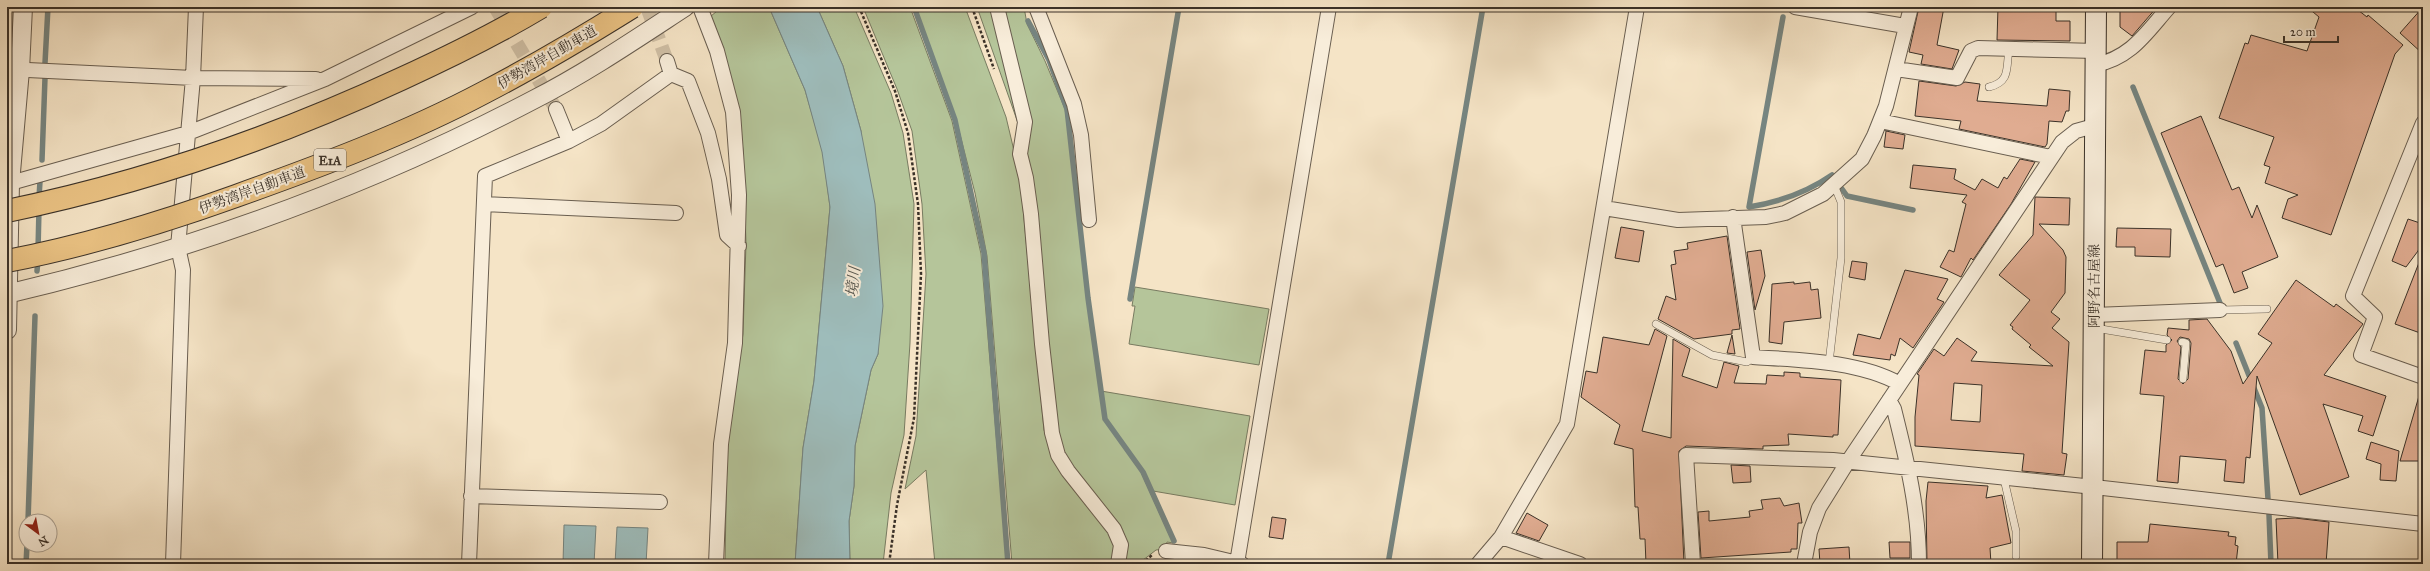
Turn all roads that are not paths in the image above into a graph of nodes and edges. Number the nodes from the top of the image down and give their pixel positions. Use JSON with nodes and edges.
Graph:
{"nodes":[{"id":1,"x":23,"y":7,"type":"edge"},
{"id":2,"x":196,"y":7,"type":"edge"},
{"id":3,"x":472,"y":7,"type":"edge"},
{"id":4,"x":541,"y":7,"type":"edge"},
{"id":5,"x":632,"y":7,"type":"edge"},
{"id":6,"x":686,"y":7,"type":"edge"},
{"id":7,"x":700,"y":7,"type":"edge"},
{"id":8,"x":997,"y":7,"type":"edge"},
{"id":9,"x":1036,"y":7,"type":"edge"},
{"id":10,"x":1329,"y":7,"type":"edge"},
{"id":11,"x":1637,"y":7,"type":"edge"},
{"id":12,"x":1795,"y":7,"type":"edge"},
{"id":13,"x":1911,"y":7,"type":"edge"},
{"id":14,"x":2096,"y":7,"type":"edge"},
{"id":15,"x":2169,"y":7,"type":"edge"},
{"id":16,"x":1905,"y":26,"type":"junction"},
{"id":17,"x":2009,"y":49,"type":"junction"},
{"id":18,"x":2095,"y":58,"type":"junction"},
{"id":19,"x":1896,"y":69,"type":"junction"},
{"id":20,"x":14,"y":70,"type":"edge"},
{"id":21,"x":193,"y":78,"type":"junction"},
{"id":22,"x":324,"y":79,"type":"junction"},
{"id":23,"x":1989,"y":87,"type":"dead end"},
{"id":24,"x":556,"y":109,"type":"tunnel mouth"},
{"id":25,"x":1880,"y":122,"type":"junction"},
{"id":26,"x":2423,"y":123,"type":"edge"},
{"id":27,"x":2094,"y":126,"type":"junction"},
{"id":28,"x":188,"y":133,"type":"junction"},
{"id":29,"x":569,"y":141,"type":"junction"},
{"id":30,"x":2051,"y":157,"type":"junction"},
{"id":31,"x":8,"y":183,"type":"edge"},
{"id":32,"x":1834,"y":185,"type":"junction"},
{"id":33,"x":484,"y":204,"type":"junction"},
{"id":34,"x":1604,"y":208,"type":"junction"},
{"id":35,"x":7,"y":211,"type":"edge"},
{"id":36,"x":676,"y":212,"type":"dead end"},
{"id":37,"x":1733,"y":217,"type":"junction"},
{"id":38,"x":1089,"y":220,"type":"dead end"},
{"id":39,"x":739,"y":246,"type":"junction"},
{"id":40,"x":178,"y":248,"type":"junction"},
{"id":41,"x":7,"y":261,"type":"edge"},
{"id":42,"x":8,"y":294,"type":"edge"},
{"id":43,"x":2267,"y":309,"type":"dead end"},
{"id":44,"x":2220,"y":310,"type":"joint"},
{"id":45,"x":2094,"y":322,"type":"junction"},
{"id":46,"x":1656,"y":324,"type":"dead end"},
{"id":47,"x":7,"y":330,"type":"edge"},
{"id":48,"x":2167,"y":340,"type":"dead end"},
{"id":49,"x":2182,"y":342,"type":"dead end"},
{"id":50,"x":1754,"y":357,"type":"junction"},
{"id":51,"x":1829,"y":364,"type":"junction"},
{"id":52,"x":2423,"y":376,"type":"edge"},
{"id":53,"x":2183,"y":379,"type":"dead end"},
{"id":54,"x":1900,"y":384,"type":"junction"},
{"id":55,"x":1889,"y":400,"type":"junction"},
{"id":56,"x":1847,"y":463,"type":"junction"},
{"id":57,"x":1909,"y":470,"type":"junction"},
{"id":58,"x":2004,"y":479,"type":"junction"},
{"id":59,"x":2094,"y":487,"type":"junction"},
{"id":60,"x":471,"y":496,"type":"junction"},
{"id":61,"x":660,"y":502,"type":"dead end"},
{"id":62,"x":2423,"y":524,"type":"edge"},
{"id":63,"x":1501,"y":537,"type":"junction"},
{"id":64,"x":1166,"y":552,"type":"dead end"},
{"id":65,"x":2016,"y":556,"type":"dead end"},
{"id":66,"x":1239,"y":563,"type":"edge"},
{"id":67,"x":173,"y":564,"type":"edge"},
{"id":68,"x":469,"y":564,"type":"edge"},
{"id":69,"x":716,"y":564,"type":"edge"},
{"id":70,"x":1118,"y":564,"type":"edge"},
{"id":71,"x":1478,"y":564,"type":"edge"},
{"id":72,"x":1580,"y":564,"type":"edge"},
{"id":73,"x":1693,"y":564,"type":"edge"},
{"id":74,"x":1804,"y":564,"type":"edge"},
{"id":75,"x":1919,"y":564,"type":"edge"},
{"id":76,"x":2092,"y":564,"type":"edge"}],
"edges":[{"from":1,"to":20,"type":"street"},
{"from":2,"to":21,"type":"street"},
{"from":3,"to":22,"type":"street"},
{"from":4,"to":35,"type":"highway","bridge":true},
{"from":5,"to":41,"type":"highway","name":"伊勢湾岸自動車道","number":"E1A","bridge":true},
{"from":6,"to":40,"type":"street"},
{"from":7,"to":39,"type":"street"},
{"from":8,"to":70,"type":"street"},
{"from":9,"to":38,"type":"street"},
{"from":10,"to":66,"type":"street"},
{"from":11,"to":34,"type":"street"},
{"from":12,"to":16,"type":"street"},
{"from":13,"to":16,"type":"street"},
{"from":14,"to":18,"type":"main road","name":"阿野名古屋線"},
{"from":15,"to":18,"type":"street"},
{"from":16,"to":19,"type":"street"},
{"from":17,"to":18,"type":"street"},
{"from":17,"to":19,"type":"street"},
{"from":17,"to":23,"type":"lane"},
{"from":18,"to":27,"type":"main road","name":"阿野名古屋線"},
{"from":19,"to":25,"type":"street"},
{"from":20,"to":21,"type":"street"},
{"from":20,"to":31,"type":"street"},
{"from":21,"to":22,"type":"street"},
{"from":21,"to":28,"type":"street"},
{"from":22,"to":28,"type":"street"},
{"from":24,"to":29,"type":"street"},
{"from":25,"to":30,"type":"street"},
{"from":25,"to":32,"type":"street"},
{"from":26,"to":52,"type":"street"},
{"from":27,"to":30,"type":"street"},
{"from":27,"to":45,"type":"main road","name":"阿野名古屋線"},
{"from":28,"to":31,"type":"street"},
{"from":28,"to":40,"type":"street"},
{"from":29,"to":33,"type":"street"},
{"from":29,"to":39,"type":"street"},
{"from":30,"to":54,"type":"street"},
{"from":31,"to":42,"type":"street"},
{"from":32,"to":37,"type":"street"},
{"from":32,"to":51,"type":"lane"},
{"from":33,"to":36,"type":"street"},
{"from":33,"to":60,"type":"street"},
{"from":34,"to":37,"type":"street"},
{"from":34,"to":63,"type":"street"},
{"from":37,"to":50,"type":"street"},
{"from":39,"to":69,"type":"street"},
{"from":40,"to":42,"type":"street"},
{"from":40,"to":67,"type":"street"},
{"from":42,"to":47,"type":"street"},
{"from":43,"to":44,"type":"lane"},
{"from":44,"to":45,"type":"street"},
{"from":45,"to":48,"type":"lane"},
{"from":45,"to":59,"type":"main road","name":"阿野名古屋線"},
{"from":46,"to":50,"type":"lane"},
{"from":49,"to":53,"type":"lane"},
{"from":50,"to":51,"type":"street"},
{"from":51,"to":54,"type":"street"},
{"from":54,"to":55,"type":"street"},
{"from":55,"to":56,"type":"street"},
{"from":55,"to":57,"type":"street"},
{"from":56,"to":57,"type":"street"},
{"from":56,"to":73,"type":"street"},
{"from":56,"to":74,"type":"street"},
{"from":57,"to":58,"type":"street"},
{"from":57,"to":75,"type":"street"},
{"from":58,"to":59,"type":"street"},
{"from":58,"to":65,"type":"lane"},
{"from":59,"to":62,"type":"street"},
{"from":59,"to":76,"type":"main road","name":"阿野名古屋線"},
{"from":60,"to":61,"type":"street"},
{"from":60,"to":68,"type":"street"},
{"from":63,"to":71,"type":"street"},
{"from":63,"to":72,"type":"street"},
{"from":64,"to":66,"type":"street"}]}
